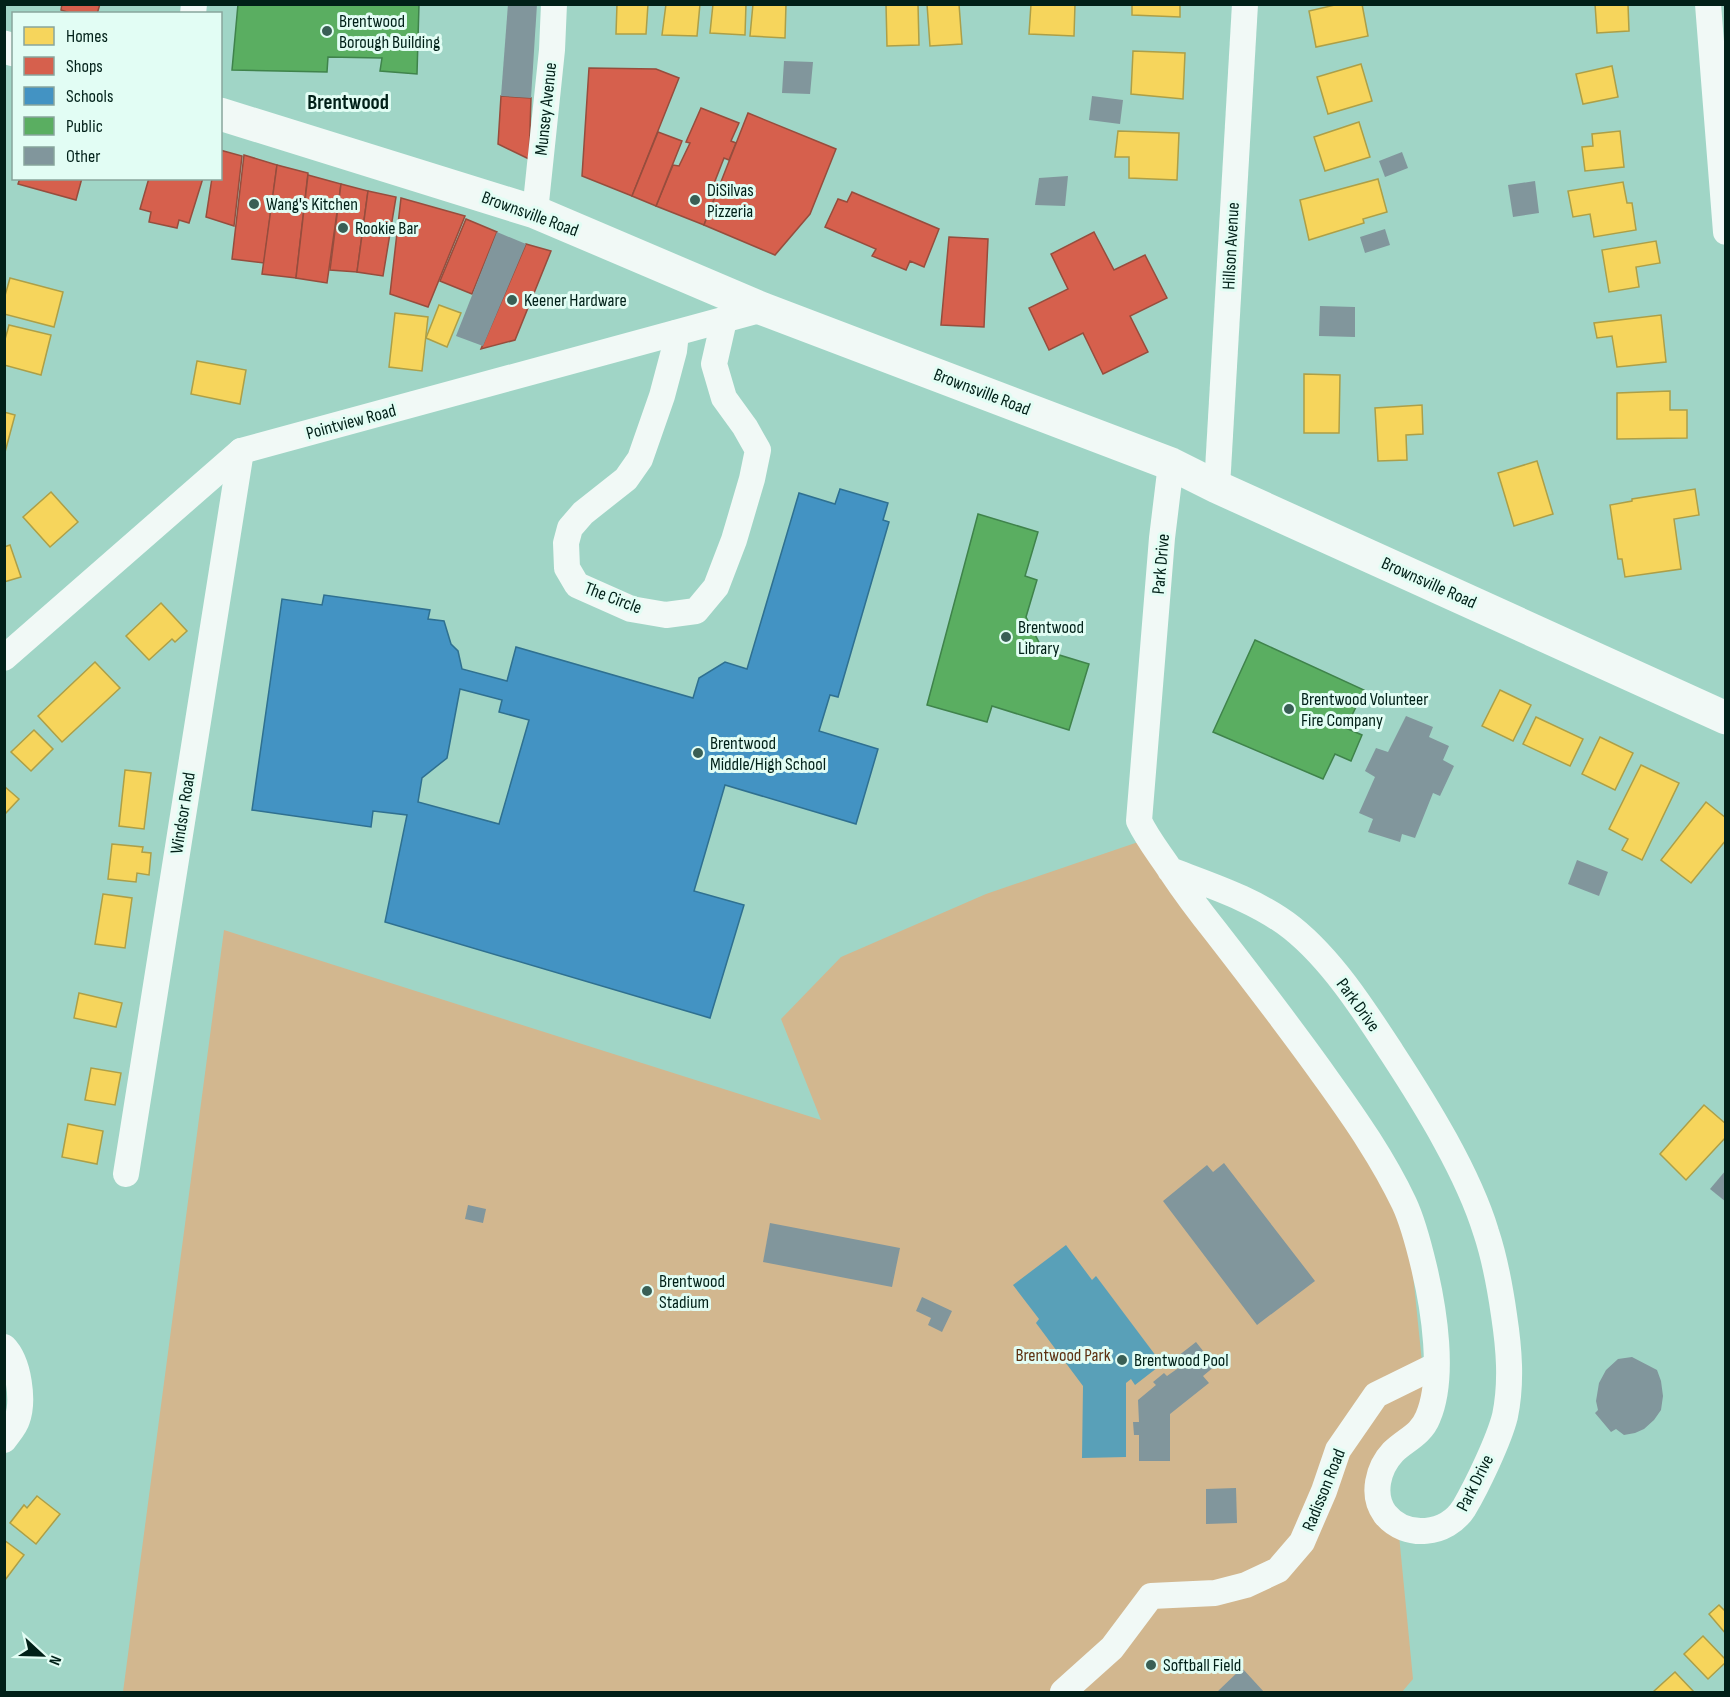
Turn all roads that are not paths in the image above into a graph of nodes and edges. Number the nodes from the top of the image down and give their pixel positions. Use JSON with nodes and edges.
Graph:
{"nodes":[{"id":1,"x":554,"y":4,"type":"edge"},
{"id":2,"x":1245,"y":4,"type":"edge"},
{"id":3,"x":1708,"y":4,"type":"edge"},
{"id":4,"x":222,"y":115,"type":"edge"},
{"id":5,"x":535,"y":213,"type":"junction"},
{"id":6,"x":1725,"y":232,"type":"edge"},
{"id":7,"x":764,"y":309,"type":"junction"},
{"id":8,"x":724,"y":320,"type":"junction"},
{"id":9,"x":676,"y":333,"type":"junction"},
{"id":10,"x":241,"y":452,"type":"junction"},
{"id":11,"x":1171,"y":464,"type":"junction"},
{"id":12,"x":1217,"y":487,"type":"junction"},
{"id":13,"x":4,"y":658,"type":"edge"},
{"id":14,"x":1725,"y":717,"type":"edge"},
{"id":15,"x":1170,"y":870,"type":"junction"},
{"id":16,"x":126,"y":1174,"type":"dead end"},
{"id":17,"x":4,"y":1347,"type":"edge"},
{"id":18,"x":1436,"y":1366,"type":"junction"},
{"id":19,"x":4,"y":1440,"type":"edge"},
{"id":20,"x":1063,"y":1692,"type":"edge"}],
"edges":[{"from":1,"to":5,"type":"street","name":"Munsey Avenue"},
{"from":2,"to":12,"type":"street","name":"Hillson Avenue"},
{"from":3,"to":6,"type":"street"},
{"from":4,"to":5,"type":"main road","name":"Brownsville Road"},
{"from":5,"to":7,"type":"main road","name":"Brownsville Road"},
{"from":7,"to":8,"type":"street","name":"Pointview Road"},
{"from":7,"to":11,"type":"main road","name":"Brownsville Road"},
{"from":8,"to":9,"type":"street","name":"Pointview Road"},
{"from":8,"to":9,"type":"street","name":"The Circle"},
{"from":9,"to":10,"type":"street","name":"Pointview Road"},
{"from":10,"to":13,"type":"street","name":"Pointview Road"},
{"from":10,"to":16,"type":"street","name":"Windsor Road"},
{"from":11,"to":12,"type":"main road","name":"Brownsville Road"},
{"from":11,"to":15,"type":"street","name":"Park Drive"},
{"from":12,"to":14,"type":"main road","name":"Brownsville Road"},
{"from":15,"to":18,"type":"street","name":"Park Drive"},
{"from":15,"to":18,"type":"street","name":"Park Drive"},
{"from":17,"to":19,"type":"street"},
{"from":18,"to":20,"type":"street","name":"Radisson Road"}]}
